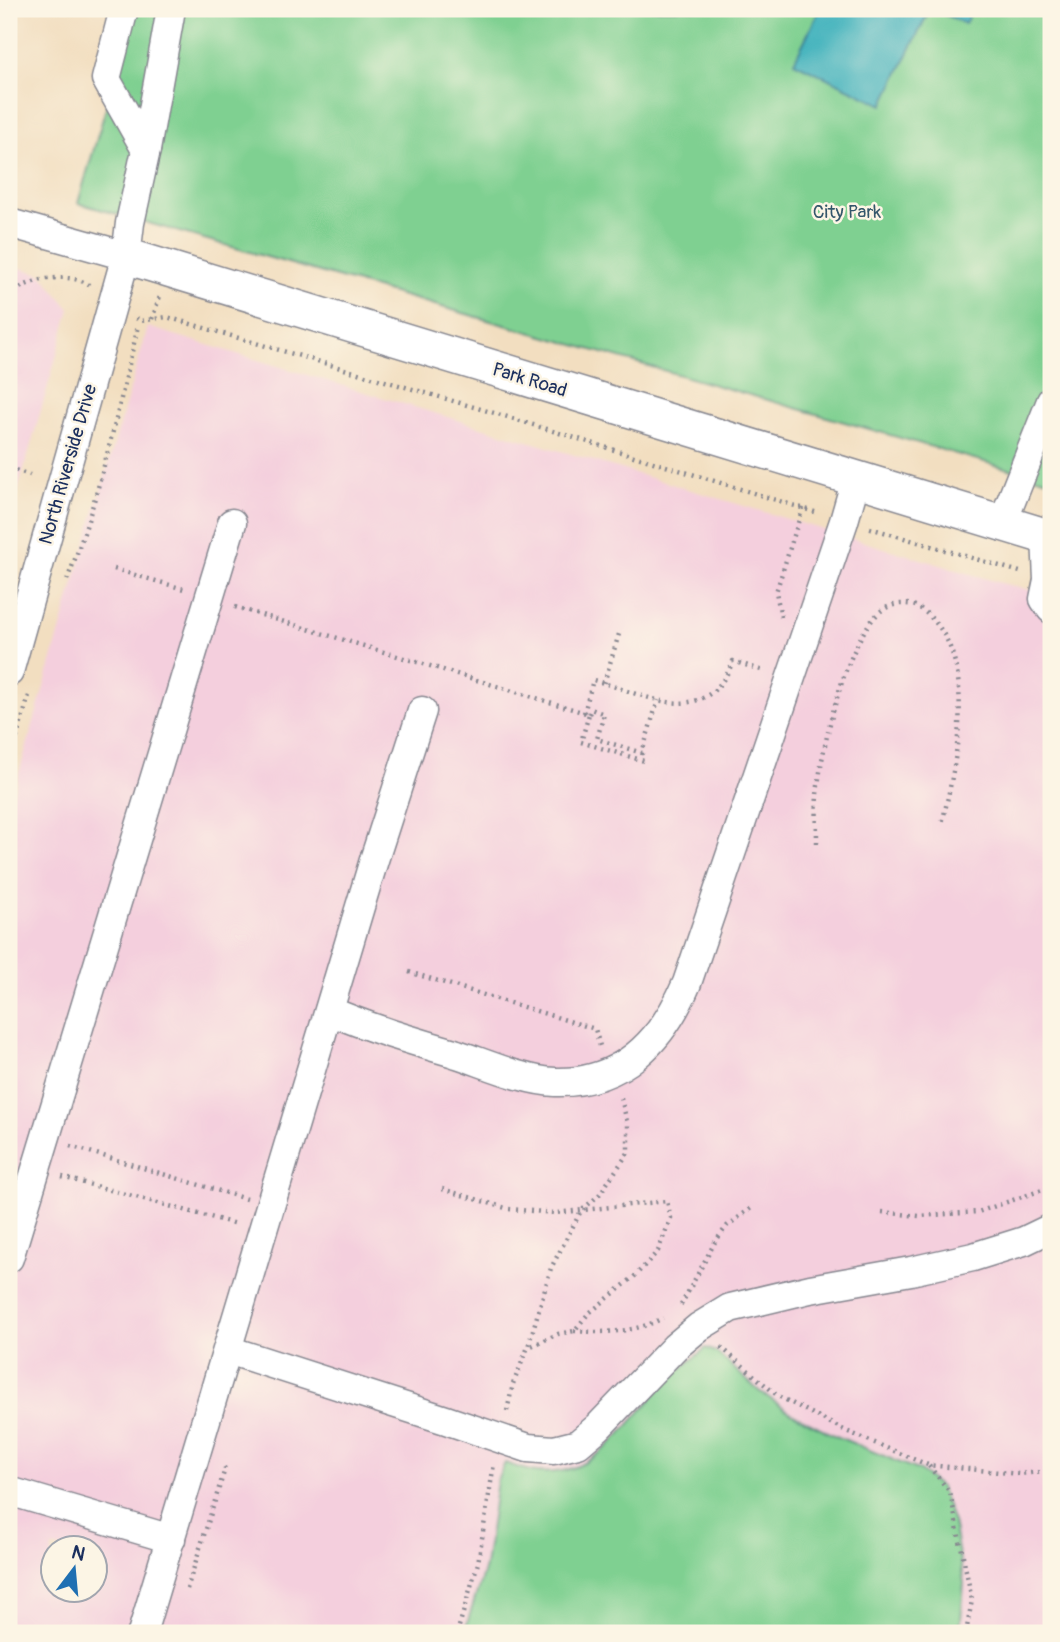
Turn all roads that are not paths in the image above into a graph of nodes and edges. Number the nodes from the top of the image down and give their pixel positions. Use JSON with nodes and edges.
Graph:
{"nodes":[{"id":1,"x":124,"y":9,"type":"edge"},
{"id":2,"x":171,"y":9,"type":"edge"},
{"id":3,"x":146,"y":150,"type":"junction"},
{"id":4,"x":9,"y":223,"type":"edge"},
{"id":5,"x":126,"y":256,"type":"junction"},
{"id":6,"x":1051,"y":401,"type":"edge"},
{"id":7,"x":856,"y":479,"type":"junction"},
{"id":8,"x":232,"y":523,"type":"dead end"},
{"id":9,"x":1002,"y":524,"type":"junction"},
{"id":10,"x":1049,"y":537,"type":"edge"},
{"id":11,"x":1051,"y":609,"type":"edge"},
{"id":12,"x":9,"y":673,"type":"edge"},
{"id":13,"x":422,"y":711,"type":"dead end"},
{"id":14,"x":331,"y":1011,"type":"junction"},
{"id":15,"x":1051,"y":1228,"type":"edge"},
{"id":16,"x":9,"y":1258,"type":"edge"},
{"id":17,"x":228,"y":1350,"type":"junction"},
{"id":18,"x":9,"y":1491,"type":"edge"},
{"id":19,"x":171,"y":1539,"type":"junction"},
{"id":20,"x":142,"y":1633,"type":"edge"}],
"edges":[{"from":1,"to":3,"type":"street"},
{"from":2,"to":3,"type":"street","name":"North Riverside Drive"},
{"from":3,"to":5,"type":"street","name":"North Riverside Drive"},
{"from":4,"to":5,"type":"street","name":"Park Road"},
{"from":5,"to":7,"type":"main road","name":"Park Road"},
{"from":5,"to":12,"type":"street","name":"North Riverside Drive"},
{"from":6,"to":9,"type":"street"},
{"from":7,"to":9,"type":"main road","name":"Park Road"},
{"from":7,"to":14,"type":"street"},
{"from":8,"to":16,"type":"street"},
{"from":9,"to":10,"type":"main road","name":"Park Road"},
{"from":10,"to":11,"type":"street"},
{"from":13,"to":14,"type":"street"},
{"from":14,"to":17,"type":"street"},
{"from":15,"to":17,"type":"street"},
{"from":17,"to":19,"type":"street"},
{"from":18,"to":19,"type":"street"},
{"from":19,"to":20,"type":"street"}]}
